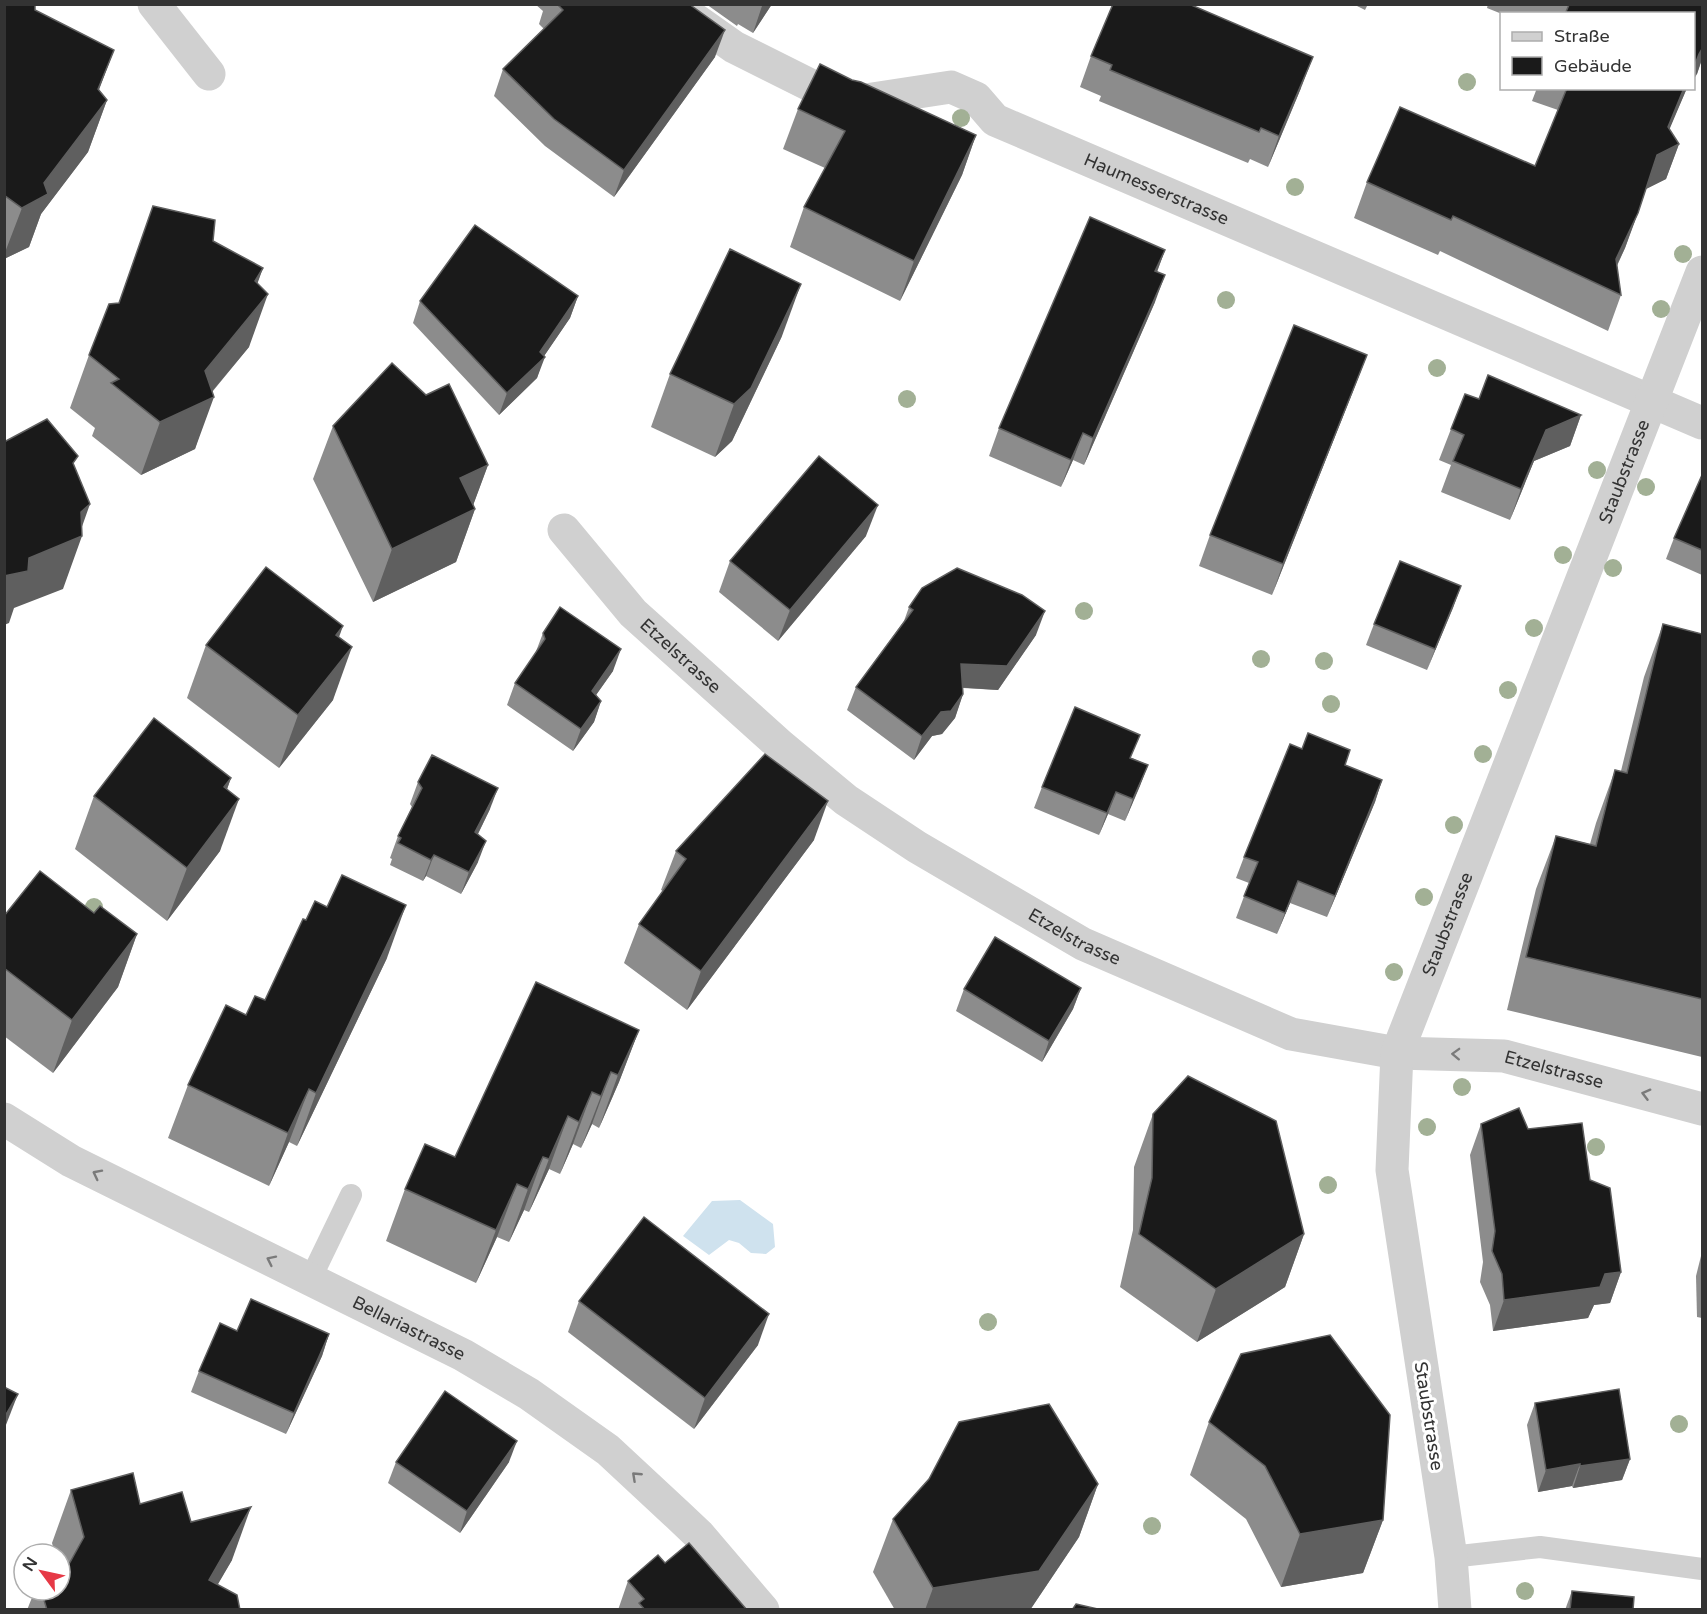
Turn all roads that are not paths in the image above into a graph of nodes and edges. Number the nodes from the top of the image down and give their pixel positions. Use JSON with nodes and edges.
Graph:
{"nodes":[{"id":1,"x":154,"y":4,"type":"edge"},
{"id":2,"x":673,"y":4,"type":"edge"},
{"id":3,"x":209,"y":74,"type":"dead end"},
{"id":4,"x":1702,"y":272,"type":"edge"},
{"id":5,"x":1652,"y":400,"type":"junction"},
{"id":6,"x":1702,"y":423,"type":"edge"},
{"id":7,"x":564,"y":530,"type":"dead end"},
{"id":8,"x":1397,"y":1053,"type":"junction"},
{"id":9,"x":1702,"y":1109,"type":"edge"},
{"id":10,"x":4,"y":1119,"type":"edge"},
{"id":11,"x":351,"y":1195,"type":"dead end"},
{"id":12,"x":310,"y":1280,"type":"junction"},
{"id":13,"x":1451,"y":1557,"type":"junction"},
{"id":14,"x":1702,"y":1569,"type":"edge"},
{"id":15,"x":763,"y":1610,"type":"edge"},
{"id":16,"x":1455,"y":1610,"type":"edge"}],
"edges":[{"from":1,"to":3,"type":"street"},
{"from":2,"to":5,"type":"street","name":"Haumesserstrasse"},
{"from":4,"to":5,"type":"street","name":"Staubstrasse"},
{"from":5,"to":6,"type":"street","name":"Haumesserstrasse"},
{"from":5,"to":8,"type":"street","name":"Staubstrasse"},
{"from":7,"to":8,"type":"street","name":"Etzelstrasse"},
{"from":9,"to":8,"type":"street","name":"Etzelstrasse","one_way":true},
{"from":8,"to":13,"type":"street","name":"Staubstrasse"},
{"from":12,"to":10,"type":"street","name":"Bellariastrasse","one_way":true},
{"from":11,"to":12,"type":"lane"},
{"from":15,"to":12,"type":"street","name":"Bellariastrasse","one_way":true},
{"from":13,"to":14,"type":"lane"},
{"from":13,"to":16,"type":"street","name":"Staubstrasse"}]}
